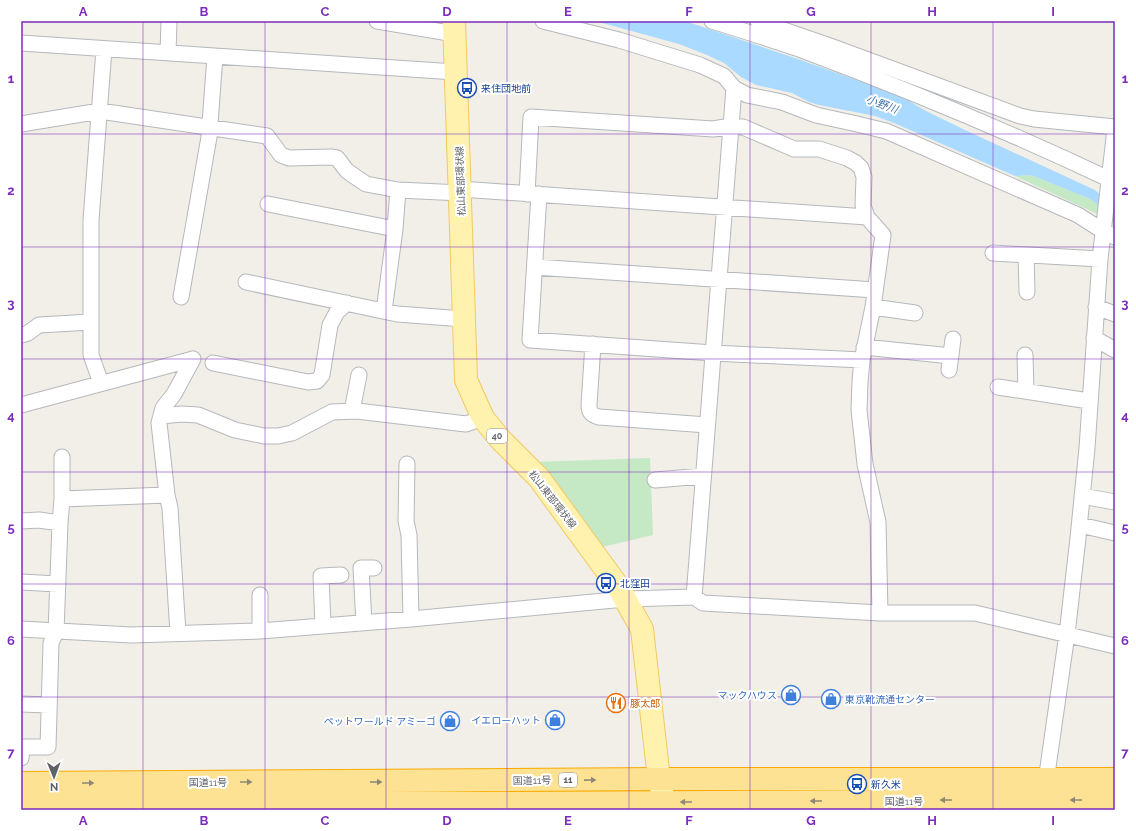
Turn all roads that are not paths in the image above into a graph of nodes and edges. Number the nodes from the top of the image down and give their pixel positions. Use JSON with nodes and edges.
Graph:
{"nodes":[{"id":1,"x":169,"y":21,"type":"edge"},
{"id":2,"x":377,"y":21,"type":"edge"},
{"id":3,"x":543,"y":21,"type":"edge"},
{"id":4,"x":712,"y":21,"type":"edge"},
{"id":5,"x":758,"y":21,"type":"edge"},
{"id":6,"x":455,"y":27,"type":"edge"},
{"id":7,"x":21,"y":43,"type":"edge"},
{"id":8,"x":104,"y":49,"type":"junction"},
{"id":9,"x":168,"y":53,"type":"junction"},
{"id":10,"x":215,"y":56,"type":"junction"},
{"id":11,"x":455,"y":72,"type":"junction"},
{"id":12,"x":734,"y":88,"type":"junction"},
{"id":13,"x":100,"y":111,"type":"junction"},
{"id":14,"x":21,"y":124,"type":"edge"},
{"id":15,"x":731,"y":126,"type":"junction"},
{"id":16,"x":210,"y":127,"type":"junction"},
{"id":17,"x":1115,"y":128,"type":"edge"},
{"id":18,"x":1110,"y":183,"type":"edge"},
{"id":19,"x":398,"y":190,"type":"junction"},
{"id":20,"x":461,"y":191,"type":"junction"},
{"id":21,"x":533,"y":194,"type":"junction"},
{"id":22,"x":268,"y":204,"type":"dead end"},
{"id":23,"x":725,"y":207,"type":"junction"},
{"id":24,"x":867,"y":217,"type":"junction"},
{"id":25,"x":395,"y":230,"type":"junction"},
{"id":26,"x":1107,"y":231,"type":"edge"},
{"id":27,"x":993,"y":253,"type":"dead end"},
{"id":28,"x":1026,"y":255,"type":"junction"},
{"id":29,"x":1100,"y":259,"type":"junction"},
{"id":30,"x":535,"y":267,"type":"junction"},
{"id":31,"x":719,"y":280,"type":"junction"},
{"id":32,"x":246,"y":282,"type":"dead end"},
{"id":33,"x":875,"y":290,"type":"junction"},
{"id":34,"x":1027,"y":292,"type":"dead end"},
{"id":35,"x":181,"y":297,"type":"dead end"},
{"id":36,"x":347,"y":303,"type":"junction"},
{"id":37,"x":873,"y":307,"type":"junction"},
{"id":38,"x":1096,"y":307,"type":"junction"},
{"id":39,"x":384,"y":311,"type":"junction"},
{"id":40,"x":914,"y":313,"type":"dead end"},
{"id":41,"x":1115,"y":314,"type":"edge"},
{"id":42,"x":464,"y":319,"type":"junction"},
{"id":43,"x":91,"y":322,"type":"junction"},
{"id":44,"x":21,"y":335,"type":"edge"},
{"id":45,"x":1094,"y":338,"type":"junction"},
{"id":46,"x":953,"y":339,"type":"dead end"},
{"id":47,"x":593,"y":344,"type":"junction"},
{"id":48,"x":1115,"y":350,"type":"edge"},
{"id":49,"x":713,"y":352,"type":"junction"},
{"id":50,"x":863,"y":354,"type":"junction"},
{"id":51,"x":1025,"y":356,"type":"dead end"},
{"id":52,"x":213,"y":363,"type":"dead end"},
{"id":53,"x":358,"y":375,"type":"dead end"},
{"id":54,"x":101,"y":383,"type":"junction"},
{"id":55,"x":998,"y":387,"type":"dead end"},
{"id":56,"x":1026,"y":391,"type":"junction"},
{"id":57,"x":1090,"y":400,"type":"junction"},
{"id":58,"x":21,"y":405,"type":"edge"},
{"id":59,"x":352,"y":411,"type":"junction"},
{"id":60,"x":161,"y":416,"type":"junction"},
{"id":61,"x":483,"y":418,"type":"junction"},
{"id":62,"x":707,"y":425,"type":"junction"},
{"id":63,"x":62,"y":457,"type":"dead end"},
{"id":64,"x":407,"y":464,"type":"dead end"},
{"id":65,"x":703,"y":476,"type":"junction"},
{"id":66,"x":655,"y":480,"type":"dead end"},
{"id":67,"x":167,"y":494,"type":"junction"},
{"id":68,"x":1082,"y":496,"type":"junction"},
{"id":69,"x":62,"y":498,"type":"junction"},
{"id":70,"x":1115,"y":502,"type":"edge"},
{"id":71,"x":21,"y":521,"type":"edge"},
{"id":72,"x":60,"y":523,"type":"junction"},
{"id":73,"x":1080,"y":525,"type":"junction"},
{"id":74,"x":1115,"y":533,"type":"edge"},
{"id":75,"x":374,"y":568,"type":"dead end"},
{"id":76,"x":341,"y":575,"type":"dead end"},
{"id":77,"x":21,"y":582,"type":"edge"},
{"id":78,"x":58,"y":584,"type":"junction"},
{"id":79,"x":260,"y":595,"type":"dead end"},
{"id":80,"x":694,"y":597,"type":"junction"},
{"id":81,"x":625,"y":599,"type":"junction"},
{"id":82,"x":880,"y":613,"type":"junction"},
{"id":83,"x":411,"y":619,"type":"junction"},
{"id":84,"x":364,"y":623,"type":"junction"},
{"id":85,"x":323,"y":626,"type":"junction"},
{"id":86,"x":21,"y":629,"type":"edge"},
{"id":87,"x":260,"y":631,"type":"junction"},
{"id":88,"x":56,"y":632,"type":"junction"},
{"id":89,"x":178,"y":633,"type":"junction"},
{"id":90,"x":1067,"y":634,"type":"junction"},
{"id":91,"x":1115,"y":646,"type":"edge"},
{"id":92,"x":21,"y":704,"type":"edge"},
{"id":93,"x":49,"y":705,"type":"junction"},
{"id":94,"x":21,"y":751,"type":"edge"},
{"id":95,"x":659,"y":779,"type":"junction"},
{"id":96,"x":1115,"y":779,"type":"edge"},
{"id":97,"x":21,"y":783,"type":"edge"},
{"id":98,"x":1044,"y":797,"type":"edge"},
{"id":99,"x":1115,"y":800,"type":"edge"},
{"id":100,"x":21,"y":804,"type":"edge"},
{"id":101,"x":664,"y":806,"type":"edge"}],
"edges":[{"from":1,"to":9,"type":"street"},
{"from":2,"to":6,"type":"street"},
{"from":3,"to":12,"type":"street"},
{"from":4,"to":18,"type":"street"},
{"from":5,"to":17,"type":"street"},
{"from":6,"to":11,"type":"main road","name":"松山東部環状線","number":"40"},
{"from":7,"to":8,"type":"street"},
{"from":8,"to":9,"type":"street"},
{"from":8,"to":13,"type":"street"},
{"from":9,"to":10,"type":"street"},
{"from":10,"to":11,"type":"street"},
{"from":10,"to":16,"type":"street"},
{"from":11,"to":20,"type":"main road","name":"松山東部環状線","number":"40"},
{"from":12,"to":15,"type":"street"},
{"from":12,"to":26,"type":"street"},
{"from":13,"to":14,"type":"street"},
{"from":13,"to":16,"type":"street"},
{"from":13,"to":43,"type":"street"},
{"from":15,"to":21,"type":"street"},
{"from":15,"to":23,"type":"street"},
{"from":15,"to":24,"type":"street"},
{"from":16,"to":19,"type":"street"},
{"from":16,"to":35,"type":"street"},
{"from":17,"to":18,"type":"street"},
{"from":18,"to":26,"type":"street"},
{"from":19,"to":20,"type":"street"},
{"from":19,"to":25,"type":"street"},
{"from":20,"to":21,"type":"street"},
{"from":20,"to":42,"type":"main road","name":"松山東部環状線","number":"40"},
{"from":21,"to":23,"type":"street"},
{"from":21,"to":30,"type":"street"},
{"from":22,"to":25,"type":"street"},
{"from":23,"to":24,"type":"street"},
{"from":23,"to":31,"type":"street"},
{"from":24,"to":33,"type":"street"},
{"from":25,"to":39,"type":"street"},
{"from":26,"to":29,"type":"street"},
{"from":27,"to":28,"type":"street"},
{"from":28,"to":29,"type":"street"},
{"from":28,"to":34,"type":"street"},
{"from":29,"to":38,"type":"street"},
{"from":30,"to":31,"type":"street"},
{"from":30,"to":47,"type":"street"},
{"from":31,"to":33,"type":"street"},
{"from":31,"to":49,"type":"street"},
{"from":32,"to":36,"type":"street"},
{"from":33,"to":37,"type":"street"},
{"from":36,"to":39,"type":"street"},
{"from":36,"to":52,"type":"street"},
{"from":37,"to":40,"type":"street"},
{"from":37,"to":50,"type":"street"},
{"from":38,"to":41,"type":"street"},
{"from":38,"to":45,"type":"street"},
{"from":39,"to":42,"type":"street"},
{"from":42,"to":61,"type":"main road","name":"松山東部環状線","number":"40"},
{"from":43,"to":44,"type":"street"},
{"from":43,"to":54,"type":"street"},
{"from":45,"to":48,"type":"street"},
{"from":45,"to":57,"type":"street"},
{"from":46,"to":50,"type":"street"},
{"from":47,"to":49,"type":"street"},
{"from":47,"to":62,"type":"street"},
{"from":49,"to":50,"type":"street"},
{"from":49,"to":62,"type":"street"},
{"from":50,"to":82,"type":"street"},
{"from":51,"to":56,"type":"street"},
{"from":53,"to":59,"type":"street"},
{"from":54,"to":58,"type":"street"},
{"from":54,"to":60,"type":"street"},
{"from":55,"to":56,"type":"street"},
{"from":56,"to":57,"type":"street"},
{"from":57,"to":68,"type":"street"},
{"from":59,"to":60,"type":"street"},
{"from":59,"to":61,"type":"street"},
{"from":60,"to":67,"type":"street"},
{"from":61,"to":81,"type":"main road","name":"松山東部環状線","number":"40"},
{"from":62,"to":65,"type":"street"},
{"from":63,"to":69,"type":"street"},
{"from":64,"to":83,"type":"street"},
{"from":65,"to":66,"type":"street"},
{"from":65,"to":80,"type":"street"},
{"from":67,"to":69,"type":"street"},
{"from":67,"to":89,"type":"street"},
{"from":68,"to":70,"type":"street"},
{"from":68,"to":73,"type":"street"},
{"from":69,"to":72,"type":"street"},
{"from":71,"to":72,"type":"street"},
{"from":72,"to":78,"type":"street"},
{"from":73,"to":74,"type":"street"},
{"from":73,"to":90,"type":"street"},
{"from":75,"to":84,"type":"street"},
{"from":76,"to":85,"type":"street"},
{"from":77,"to":78,"type":"street"},
{"from":78,"to":88,"type":"street"},
{"from":79,"to":87,"type":"street"},
{"from":80,"to":81,"type":"street"},
{"from":80,"to":82,"type":"street"},
{"from":81,"to":83,"type":"street"},
{"from":81,"to":95,"type":"main road","name":"松山東部環状線","number":"40"},
{"from":82,"to":90,"type":"street"},
{"from":83,"to":84,"type":"street"},
{"from":84,"to":85,"type":"street"},
{"from":85,"to":87,"type":"street"},
{"from":86,"to":88,"type":"street"},
{"from":87,"to":89,"type":"street"},
{"from":88,"to":89,"type":"street"},
{"from":88,"to":93,"type":"street"},
{"from":90,"to":91,"type":"street"},
{"from":90,"to":98,"type":"street"},
{"from":92,"to":93,"type":"street"},
{"from":93,"to":94,"type":"street"},
{"from":97,"to":95,"type":"highway","name":"国道11号","number":"11","one_way":true},
{"from":95,"to":98,"type":"highway","name":"国道11号","number":"11"},
{"from":95,"to":101,"type":"main road","name":"松山東部環状線","number":"40"},
{"from":96,"to":98,"type":"highway","name":"国道11号","number":"11"},
{"from":99,"to":98,"type":"highway","name":"国道11号","number":"11","one_way":true},
{"from":98,"to":101,"type":"highway","name":"国道11号","number":"11","one_way":true},
{"from":100,"to":101,"type":"highway","name":"国道11号","number":"11"}]}
